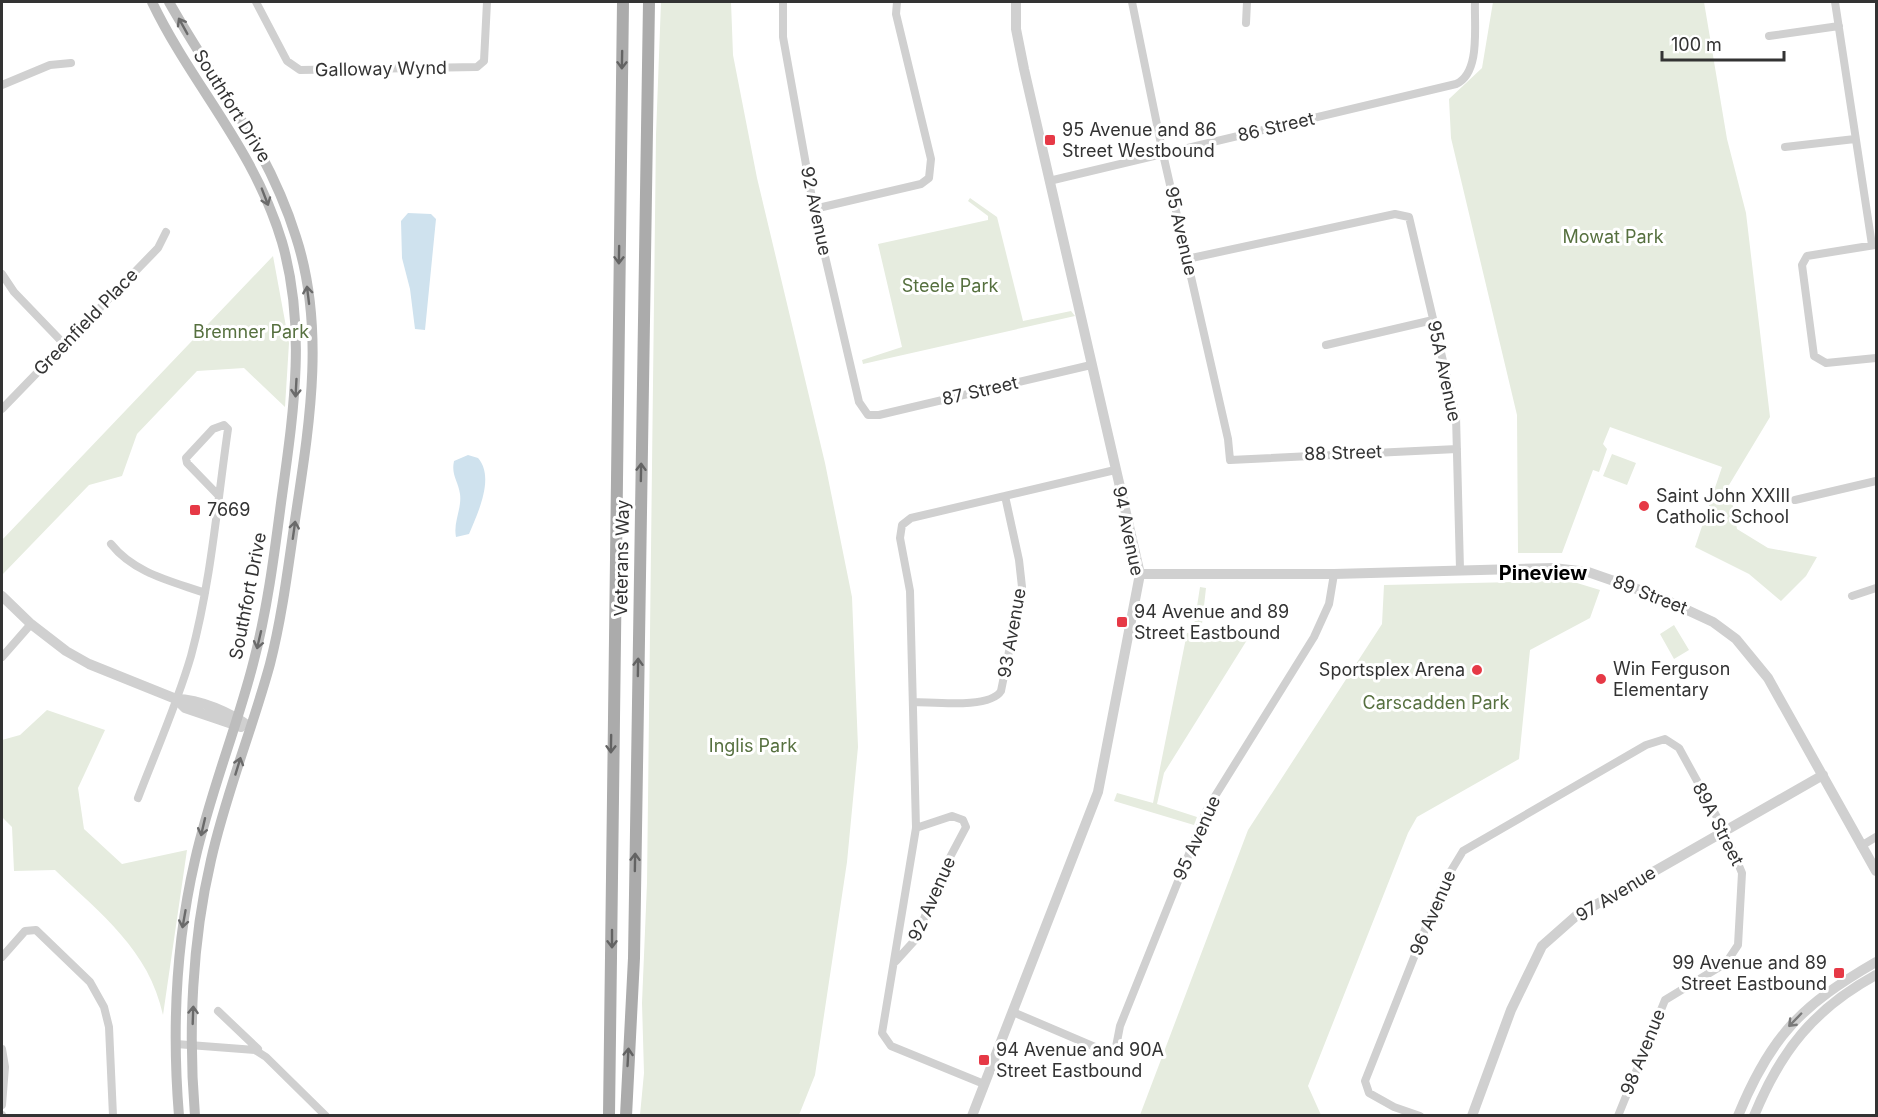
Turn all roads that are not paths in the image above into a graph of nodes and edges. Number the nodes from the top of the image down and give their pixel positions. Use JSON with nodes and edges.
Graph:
{"nodes":[{"id":1,"x":169,"y":2,"type":"edge"},
{"id":2,"x":256,"y":2,"type":"edge"},
{"id":3,"x":487,"y":2,"type":"edge"},
{"id":4,"x":623,"y":2,"type":"edge"},
{"id":5,"x":649,"y":2,"type":"edge"},
{"id":6,"x":783,"y":2,"type":"edge"},
{"id":7,"x":897,"y":2,"type":"edge"},
{"id":8,"x":1016,"y":2,"type":"edge"},
{"id":9,"x":1132,"y":2,"type":"edge"},
{"id":10,"x":1247,"y":2,"type":"edge"},
{"id":11,"x":1475,"y":2,"type":"edge"},
{"id":12,"x":1835,"y":2,"type":"edge"},
{"id":13,"x":156,"y":3,"type":"edge"},
{"id":14,"x":1246,"y":23,"type":"dead end"},
{"id":15,"x":1839,"y":26,"type":"junction"},
{"id":16,"x":1769,"y":36,"type":"dead end"},
{"id":17,"x":71,"y":63,"type":"dead end"},
{"id":18,"x":2,"y":85,"type":"edge"},
{"id":19,"x":1855,"y":139,"type":"junction"},
{"id":20,"x":1785,"y":147,"type":"dead end"},
{"id":21,"x":1162,"y":154,"type":"junction"},
{"id":22,"x":1049,"y":181,"type":"junction"},
{"id":23,"x":814,"y":209,"type":"junction"},
{"id":24,"x":166,"y":231,"type":"dead end"},
{"id":25,"x":1874,"y":245,"type":"edge"},
{"id":26,"x":1188,"y":259,"type":"junction"},
{"id":27,"x":2,"y":274,"type":"edge"},
{"id":28,"x":1433,"y":320,"type":"junction"},
{"id":29,"x":65,"y":345,"type":"junction"},
{"id":30,"x":1326,"y":345,"type":"dead end"},
{"id":31,"x":1876,"y":358,"type":"edge"},
{"id":32,"x":1091,"y":365,"type":"junction"},
{"id":33,"x":2,"y":410,"type":"edge"},
{"id":34,"x":868,"y":415,"type":"joint"},
{"id":35,"x":1457,"y":449,"type":"junction"},
{"id":36,"x":1230,"y":460,"type":"joint"},
{"id":37,"x":1115,"y":470,"type":"junction"},
{"id":38,"x":1876,"y":481,"type":"edge"},
{"id":39,"x":219,"y":496,"type":"junction"},
{"id":40,"x":1005,"y":496,"type":"junction"},
{"id":41,"x":1795,"y":500,"type":"dead end"},
{"id":42,"x":111,"y":544,"type":"dead end"},
{"id":43,"x":1460,"y":569,"type":"junction"},
{"id":44,"x":1140,"y":574,"type":"junction"},
{"id":45,"x":1335,"y":574,"type":"junction"},
{"id":46,"x":1876,"y":588,"type":"edge"},
{"id":47,"x":206,"y":593,"type":"junction"},
{"id":48,"x":2,"y":596,"type":"edge"},
{"id":49,"x":1852,"y":596,"type":"dead end"},
{"id":50,"x":31,"y":624,"type":"junction"},
{"id":51,"x":2,"y":657,"type":"edge"},
{"id":52,"x":176,"y":699,"type":"junction"},
{"id":53,"x":913,"y":702,"type":"junction"},
{"id":54,"x":235,"y":722,"type":"junction"},
{"id":55,"x":250,"y":728,"type":"junction"},
{"id":56,"x":1665,"y":740,"type":"joint"},
{"id":57,"x":1823,"y":775,"type":"junction"},
{"id":58,"x":138,"y":798,"type":"dead end"},
{"id":59,"x":916,"y":828,"type":"junction"},
{"id":60,"x":1725,"y":830,"type":"junction"},
{"id":61,"x":1876,"y":837,"type":"edge"},
{"id":62,"x":1861,"y":846,"type":"junction"},
{"id":63,"x":1876,"y":871,"type":"edge"},
{"id":64,"x":1734,"y":954,"type":"joint"},
{"id":65,"x":2,"y":957,"type":"edge"},
{"id":66,"x":896,"y":961,"type":"junction"},
{"id":67,"x":1876,"y":962,"type":"edge"},
{"id":68,"x":1876,"y":975,"type":"edge"},
{"id":69,"x":218,"y":1011,"type":"dead end"},
{"id":70,"x":1012,"y":1012,"type":"junction"},
{"id":71,"x":176,"y":1044,"type":"junction"},
{"id":72,"x":193,"y":1044,"type":"junction"},
{"id":73,"x":2,"y":1049,"type":"edge"},
{"id":74,"x":266,"y":1057,"type":"junction"},
{"id":75,"x":984,"y":1084,"type":"junction"},
{"id":76,"x":2,"y":1105,"type":"edge"},
{"id":77,"x":972,"y":1115,"type":"edge"},
{"id":78,"x":113,"y":1116,"type":"edge"},
{"id":79,"x":179,"y":1116,"type":"edge"},
{"id":80,"x":195,"y":1116,"type":"edge"},
{"id":81,"x":326,"y":1116,"type":"edge"},
{"id":82,"x":609,"y":1116,"type":"edge"},
{"id":83,"x":626,"y":1116,"type":"edge"},
{"id":84,"x":1420,"y":1116,"type":"edge"},
{"id":85,"x":1472,"y":1116,"type":"edge"},
{"id":86,"x":1618,"y":1116,"type":"edge"},
{"id":87,"x":1738,"y":1116,"type":"edge"},
{"id":88,"x":1754,"y":1116,"type":"edge"}],
"edges":[{"from":55,"to":1,"type":"main road","name":"Southfort Drive","one_way":true},
{"from":2,"to":3,"type":"street","name":"Galloway Wynd"},
{"from":4,"to":82,"type":"main road","name":"Veterans Way","one_way":true},
{"from":83,"to":5,"type":"main road","name":"Veterans Way","one_way":true},
{"from":6,"to":23,"type":"street","name":"92 Avenue"},
{"from":7,"to":23,"type":"street"},
{"from":8,"to":22,"type":"street","name":"94 Avenue"},
{"from":9,"to":21,"type":"street","name":"95 Avenue"},
{"from":10,"to":14,"type":"street"},
{"from":11,"to":21,"type":"street","name":"86 Street"},
{"from":12,"to":15,"type":"street"},
{"from":13,"to":54,"type":"main road","name":"Southfort Drive","one_way":true},
{"from":15,"to":16,"type":"street"},
{"from":15,"to":19,"type":"street"},
{"from":17,"to":18,"type":"street"},
{"from":19,"to":20,"type":"street"},
{"from":19,"to":25,"type":"street"},
{"from":21,"to":22,"type":"street","name":"86 Street"},
{"from":21,"to":26,"type":"street","name":"95 Avenue"},
{"from":22,"to":32,"type":"street","name":"94 Avenue"},
{"from":23,"to":34,"type":"street","name":"92 Avenue"},
{"from":24,"to":29,"type":"street","name":"Greenfield Place"},
{"from":25,"to":31,"type":"street"},
{"from":26,"to":28,"type":"street","name":"95A Avenue"},
{"from":26,"to":36,"type":"street","name":"95 Avenue"},
{"from":27,"to":29,"type":"street"},
{"from":28,"to":30,"type":"street"},
{"from":28,"to":35,"type":"street","name":"95A Avenue"},
{"from":29,"to":33,"type":"street","name":"Greenfield Place"},
{"from":32,"to":34,"type":"street","name":"87 Street"},
{"from":32,"to":37,"type":"street","name":"94 Avenue"},
{"from":35,"to":36,"type":"street","name":"88 Street"},
{"from":35,"to":43,"type":"street","name":"95A Avenue"},
{"from":37,"to":40,"type":"street"},
{"from":37,"to":44,"type":"street","name":"94 Avenue"},
{"from":38,"to":41,"type":"street"},
{"from":39,"to":39,"type":"street"},
{"from":39,"to":47,"type":"street"},
{"from":40,"to":53,"type":"street","name":"92 Avenue"},
{"from":40,"to":53,"type":"street","name":"93 Avenue"},
{"from":42,"to":47,"type":"street"},
{"from":43,"to":45,"type":"street","name":"89 Street"},
{"from":43,"to":57,"type":"street","name":"89 Street"},
{"from":44,"to":45,"type":"street","name":"89 Street"},
{"from":44,"to":70,"type":"street","name":"94 Avenue"},
{"from":45,"to":70,"type":"street","name":"95 Avenue"},
{"from":46,"to":49,"type":"street"},
{"from":47,"to":52,"type":"street"},
{"from":48,"to":50,"type":"street"},
{"from":50,"to":51,"type":"street"},
{"from":50,"to":52,"type":"street"},
{"from":52,"to":54,"type":"street"},
{"from":52,"to":58,"type":"street"},
{"from":53,"to":59,"type":"street","name":"92 Avenue"},
{"from":54,"to":55,"type":"street"},
{"from":54,"to":71,"type":"main road","name":"Southfort Drive","one_way":true},
{"from":72,"to":55,"type":"main road","name":"Southfort Drive","one_way":true},
{"from":56,"to":60,"type":"street","name":"89A Street"},
{"from":56,"to":84,"type":"street","name":"96 Avenue"},
{"from":57,"to":60,"type":"street","name":"97 Avenue"},
{"from":57,"to":62,"type":"street","name":"89 Street"},
{"from":59,"to":66,"type":"street","name":"92 Avenue"},
{"from":59,"to":66,"type":"street","name":"92 Avenue"},
{"from":60,"to":64,"type":"street","name":"89A Street"},
{"from":60,"to":85,"type":"street","name":"97 Avenue"},
{"from":61,"to":62,"type":"street"},
{"from":62,"to":63,"type":"street","name":"89 Street"},
{"from":64,"to":86,"type":"street","name":"98 Avenue"},
{"from":65,"to":78,"type":"street"},
{"from":66,"to":75,"type":"street"},
{"from":67,"to":87,"type":"street","one_way":true},
{"from":68,"to":88,"type":"street"},
{"from":69,"to":74,"type":"street"},
{"from":70,"to":75,"type":"street","name":"94 Avenue"},
{"from":71,"to":72,"type":"street"},
{"from":71,"to":79,"type":"main road","name":"Southfort Drive"},
{"from":72,"to":74,"type":"street"},
{"from":72,"to":80,"type":"main road","name":"Southfort Drive"},
{"from":73,"to":76,"type":"street"},
{"from":74,"to":81,"type":"street"},
{"from":75,"to":77,"type":"street","name":"94 Avenue"}]}
